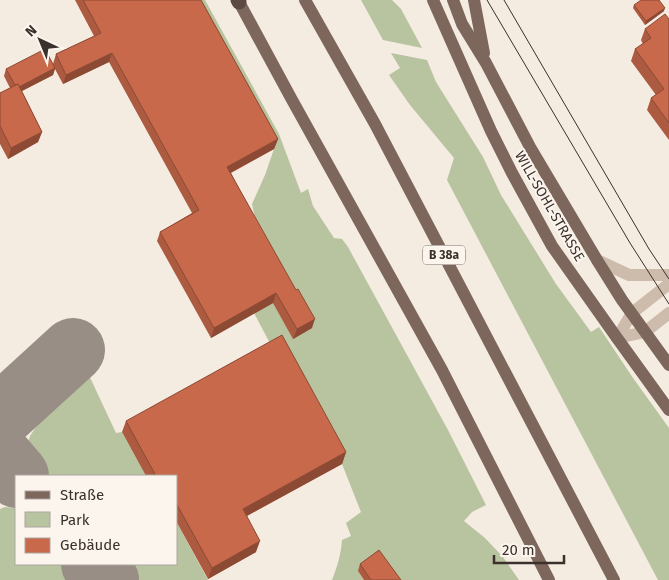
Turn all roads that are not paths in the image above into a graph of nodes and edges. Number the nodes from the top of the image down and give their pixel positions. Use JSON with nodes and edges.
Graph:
{"nodes":[{"id":1,"x":304,"y":0,"type":"edge"},
{"id":2,"x":423,"y":0,"type":"edge"},
{"id":3,"x":433,"y":0,"type":"edge"},
{"id":4,"x":453,"y":0,"type":"edge"},
{"id":5,"x":474,"y":0,"type":"edge"},
{"id":6,"x":238,"y":1,"type":"edge"},
{"id":7,"x":440,"y":17,"type":"junction"},
{"id":8,"x":486,"y":63,"type":"junction"},
{"id":9,"x":597,"y":260,"type":"junction"},
{"id":10,"x":669,"y":275,"type":"edge"},
{"id":11,"x":669,"y":284,"type":"edge"},
{"id":12,"x":632,"y":313,"type":"junction"},
{"id":13,"x":669,"y":313,"type":"edge"},
{"id":14,"x":646,"y":332,"type":"junction"},
{"id":15,"x":616,"y":338,"type":"junction"},
{"id":16,"x":669,"y":365,"type":"edge"},
{"id":17,"x":669,"y":410,"type":"edge"},
{"id":18,"x":549,"y":580,"type":"edge"},
{"id":19,"x":614,"y":580,"type":"edge"}],
"edges":[{"from":1,"to":19,"type":"main road","number":"B 38a"},
{"from":2,"to":7,"type":"main road"},
{"from":3,"to":7,"type":"main road","name":"WILL-SOHL-STRASSE"},
{"from":4,"to":8,"type":"main road","name":"WILL-SOHL-STRASSE"},
{"from":5,"to":8,"type":"main road"},
{"from":6,"to":18,"type":"main road"},
{"from":7,"to":15,"type":"main road","name":"WILL-SOHL-STRASSE"},
{"from":8,"to":9,"type":"main road","name":"WILL-SOHL-STRASSE"},
{"from":9,"to":10,"type":"street"},
{"from":9,"to":12,"type":"main road","name":"WILL-SOHL-STRASSE"},
{"from":11,"to":12,"type":"street"},
{"from":12,"to":14,"type":"main road","name":"WILL-SOHL-STRASSE"},
{"from":12,"to":15,"type":"street"},
{"from":13,"to":14,"type":"street"},
{"from":14,"to":15,"type":"street"},
{"from":14,"to":16,"type":"main road","name":"WILL-SOHL-STRASSE"},
{"from":15,"to":17,"type":"main road","name":"WILL-SOHL-STRASSE"}]}
